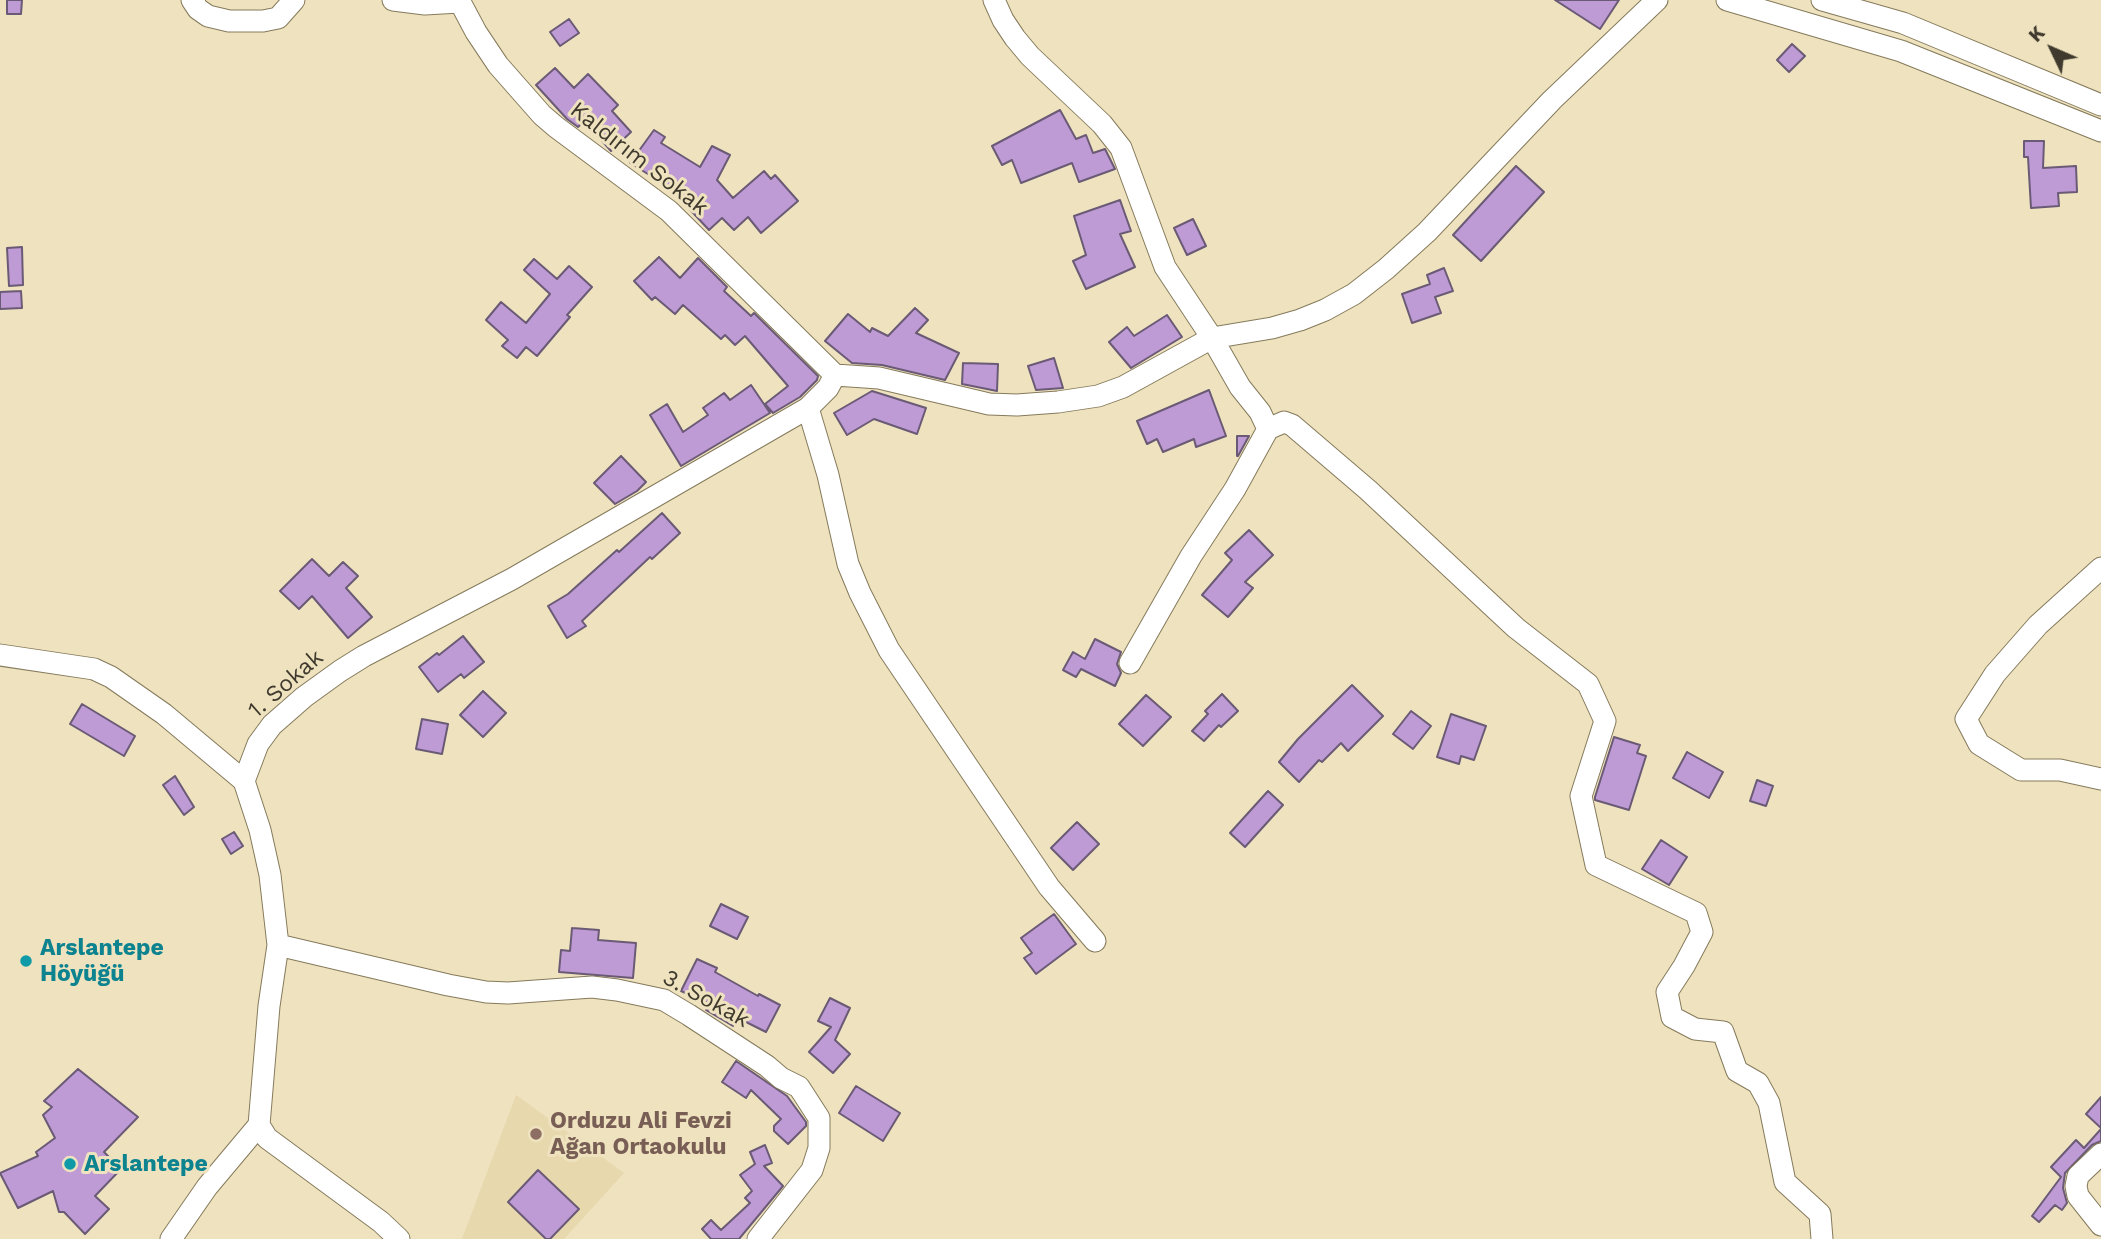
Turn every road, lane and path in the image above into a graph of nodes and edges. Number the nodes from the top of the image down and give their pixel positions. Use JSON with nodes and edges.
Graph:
{"nodes":[{"id":1,"x":192,"y":0,"type":"edge"},
{"id":2,"x":294,"y":0,"type":"edge"},
{"id":3,"x":393,"y":0,"type":"edge"},
{"id":4,"x":995,"y":0,"type":"edge"},
{"id":5,"x":1657,"y":0,"type":"edge"},
{"id":6,"x":1727,"y":0,"type":"edge"},
{"id":7,"x":1822,"y":0,"type":"edge"},
{"id":8,"x":459,"y":1,"type":"edge"},
{"id":9,"x":2101,"y":105,"type":"edge"},
{"id":10,"x":2101,"y":131,"type":"edge"},
{"id":11,"x":1212,"y":338,"type":"junction"},
{"id":12,"x":835,"y":375,"type":"junction"},
{"id":13,"x":808,"y":408,"type":"junction"},
{"id":14,"x":1268,"y":429,"type":"junction"},
{"id":15,"x":2101,"y":568,"type":"edge"},
{"id":16,"x":0,"y":655,"type":"edge"},
{"id":17,"x":1130,"y":663,"type":"dead end"},
{"id":18,"x":2101,"y":779,"type":"edge"},
{"id":19,"x":244,"y":780,"type":"junction"},
{"id":20,"x":1095,"y":941,"type":"dead end"},
{"id":21,"x":278,"y":945,"type":"junction"},
{"id":22,"x":259,"y":1125,"type":"junction"},
{"id":23,"x":2101,"y":1154,"type":"edge"},
{"id":24,"x":2101,"y":1225,"type":"edge"},
{"id":25,"x":171,"y":1239,"type":"edge"},
{"id":26,"x":399,"y":1239,"type":"edge"},
{"id":27,"x":758,"y":1239,"type":"edge"},
{"id":28,"x":1822,"y":1239,"type":"edge"}],
"edges":[{"from":1,"to":2,"type":"street"},
{"from":3,"to":8,"type":"street"},
{"from":4,"to":11,"type":"street"},
{"from":5,"to":11,"type":"street"},
{"from":6,"to":10,"type":"street"},
{"from":7,"to":9,"type":"street"},
{"from":8,"to":12,"type":"street","name":"Kaldırım Sokak"},
{"from":11,"to":12,"type":"street"},
{"from":11,"to":14,"type":"street"},
{"from":12,"to":13,"type":"street","name":"1. Sokak"},
{"from":13,"to":19,"type":"street","name":"1. Sokak"},
{"from":13,"to":20,"type":"street"},
{"from":14,"to":17,"type":"street"},
{"from":14,"to":28,"type":"street"},
{"from":15,"to":18,"type":"street"},
{"from":16,"to":19,"type":"street"},
{"from":19,"to":21,"type":"street"},
{"from":21,"to":22,"type":"street"},
{"from":21,"to":27,"type":"street","name":"3. Sokak"},
{"from":22,"to":25,"type":"street"},
{"from":22,"to":26,"type":"street"},
{"from":23,"to":24,"type":"street"}]}
